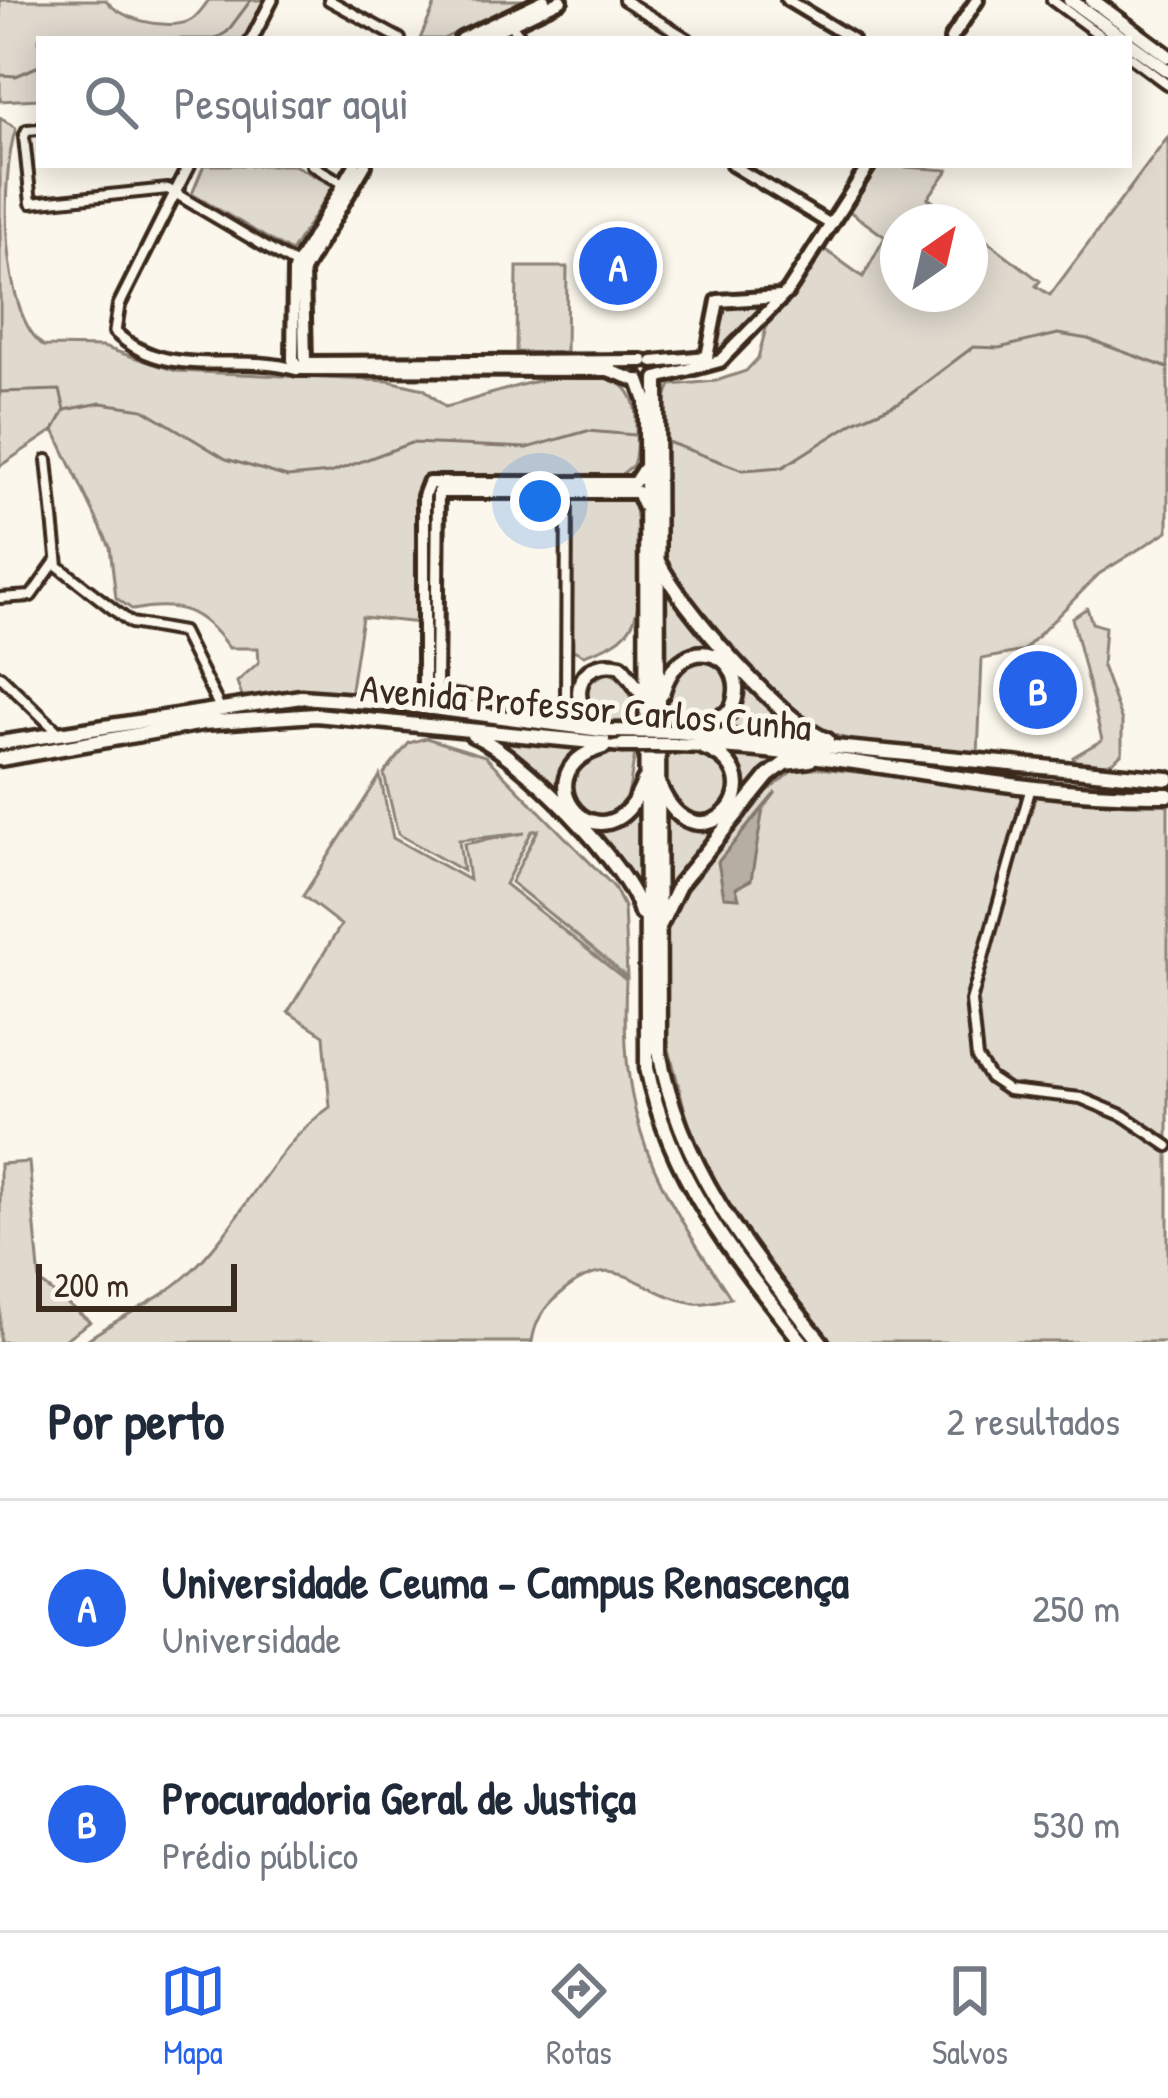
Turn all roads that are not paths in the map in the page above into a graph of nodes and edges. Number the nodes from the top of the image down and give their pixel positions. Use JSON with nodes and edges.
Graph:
{"nodes":[{"id":1,"x":272,"y":0,"type":"edge"},
{"id":2,"x":329,"y":0,"type":"edge"},
{"id":3,"x":544,"y":0,"type":"edge"},
{"id":4,"x":561,"y":0,"type":"edge"},
{"id":5,"x":624,"y":0,"type":"edge"},
{"id":6,"x":788,"y":0,"type":"edge"},
{"id":7,"x":977,"y":0,"type":"edge"},
{"id":8,"x":1052,"y":0,"type":"edge"},
{"id":9,"x":1070,"y":0,"type":"edge"},
{"id":10,"x":1092,"y":0,"type":"edge"},
{"id":11,"x":507,"y":21,"type":"junction"},
{"id":12,"x":254,"y":36,"type":"edge"},
{"id":13,"x":395,"y":36,"type":"edge"},
{"id":14,"x":469,"y":36,"type":"edge"},
{"id":15,"x":483,"y":36,"type":"edge"},
{"id":16,"x":520,"y":36,"type":"edge"},
{"id":17,"x":683,"y":36,"type":"edge"},
{"id":18,"x":847,"y":36,"type":"edge"},
{"id":19,"x":953,"y":36,"type":"edge"},
{"id":20,"x":1102,"y":36,"type":"edge"},
{"id":21,"x":1119,"y":36,"type":"edge"},
{"id":22,"x":1132,"y":45,"type":"edge"},
{"id":23,"x":1168,"y":56,"type":"edge"},
{"id":24,"x":1132,"y":58,"type":"edge"},
{"id":25,"x":1168,"y":71,"type":"edge"},
{"id":26,"x":1168,"y":85,"type":"edge"},
{"id":27,"x":36,"y":129,"type":"edge"},
{"id":28,"x":188,"y":168,"type":"edge"},
{"id":29,"x":317,"y":168,"type":"edge"},
{"id":30,"x":353,"y":168,"type":"edge"},
{"id":31,"x":362,"y":168,"type":"edge"},
{"id":32,"x":736,"y":168,"type":"edge"},
{"id":33,"x":867,"y":168,"type":"edge"},
{"id":34,"x":344,"y":184,"type":"junction"},
{"id":35,"x":175,"y":194,"type":"junction"},
{"id":36,"x":830,"y":224,"type":"junction"},
{"id":37,"x":296,"y":265,"type":"junction"},
{"id":38,"x":783,"y":296,"type":"junction"},
{"id":39,"x":648,"y":362,"type":"junction"},
{"id":40,"x":304,"y":367,"type":"junction"},
{"id":41,"x":657,"y":379,"type":"junction"},
{"id":42,"x":639,"y":381,"type":"junction"},
{"id":43,"x":47,"y":460,"type":"dead end"},
{"id":44,"x":646,"y":460,"type":"junction"},
{"id":45,"x":567,"y":490,"type":"junction"},
{"id":46,"x":646,"y":513,"type":"junction"},
{"id":47,"x":655,"y":554,"type":"junction"},
{"id":48,"x":56,"y":561,"type":"junction"},
{"id":49,"x":430,"y":574,"type":"junction"},
{"id":50,"x":0,"y":598,"type":"edge"},
{"id":51,"x":0,"y":676,"type":"edge"},
{"id":52,"x":437,"y":692,"type":"junction"},
{"id":53,"x":409,"y":705,"type":"junction"},
{"id":54,"x":461,"y":705,"type":"junction"},
{"id":55,"x":219,"y":706,"type":"junction"},
{"id":56,"x":446,"y":710,"type":"junction"},
{"id":57,"x":652,"y":715,"type":"junction"},
{"id":58,"x":537,"y":726,"type":"junction"},
{"id":59,"x":455,"y":728,"type":"junction"},
{"id":60,"x":58,"y":732,"type":"junction"},
{"id":61,"x":679,"y":739,"type":"junction"},
{"id":62,"x":616,"y":740,"type":"junction"},
{"id":63,"x":0,"y":742,"type":"edge"},
{"id":64,"x":862,"y":757,"type":"junction"},
{"id":65,"x":0,"y":759,"type":"edge"},
{"id":66,"x":651,"y":774,"type":"junction"},
{"id":67,"x":1168,"y":778,"type":"edge"},
{"id":68,"x":1031,"y":785,"type":"junction"},
{"id":69,"x":1168,"y":795,"type":"edge"},
{"id":70,"x":644,"y":934,"type":"junction"},
{"id":71,"x":656,"y":946,"type":"junction"},
{"id":72,"x":1168,"y":1146,"type":"edge"},
{"id":73,"x":802,"y":1342,"type":"edge"},
{"id":74,"x":821,"y":1342,"type":"edge"}],
"edges":[{"from":1,"to":12,"type":"street"},
{"from":2,"to":13,"type":"street"},
{"from":3,"to":11,"type":"main road"},
{"from":4,"to":11,"type":"main road"},
{"from":5,"to":17,"type":"street"},
{"from":6,"to":18,"type":"street"},
{"from":7,"to":19,"type":"main road"},
{"from":8,"to":20,"type":"street"},
{"from":9,"to":21,"type":"main road"},
{"from":10,"to":23,"type":"main road"},
{"from":11,"to":14,"type":"main road"},
{"from":11,"to":15,"type":"main road"},
{"from":11,"to":16,"type":"street"},
{"from":22,"to":25,"type":"main road"},
{"from":24,"to":26,"type":"street"},
{"from":27,"to":35,"type":"street"},
{"from":28,"to":35,"type":"street"},
{"from":29,"to":34,"type":"street"},
{"from":30,"to":34,"type":"main road"},
{"from":31,"to":40,"type":"main road"},
{"from":32,"to":36,"type":"street"},
{"from":33,"to":36,"type":"main road"},
{"from":34,"to":37,"type":"main road"},
{"from":35,"to":37,"type":"street"},
{"from":35,"to":40,"type":"street"},
{"from":36,"to":38,"type":"main road"},
{"from":37,"to":40,"type":"main road"},
{"from":38,"to":39,"type":"main road"},
{"from":38,"to":41,"type":"main road"},
{"from":39,"to":40,"type":"main road"},
{"from":39,"to":41,"type":"main road"},
{"from":39,"to":42,"type":"main road"},
{"from":40,"to":42,"type":"main road"},
{"from":41,"to":42,"type":"main road"},
{"from":41,"to":47,"type":"main road"},
{"from":42,"to":44,"type":"main road"},
{"from":43,"to":48,"type":"street"},
{"from":44,"to":46,"type":"main road"},
{"from":44,"to":49,"type":"main road"},
{"from":45,"to":46,"type":"main road"},
{"from":45,"to":49,"type":"main road"},
{"from":45,"to":52,"type":"street"},
{"from":46,"to":57,"type":"main road"},
{"from":47,"to":57,"type":"main road"},
{"from":47,"to":64,"type":"main road"},
{"from":48,"to":50,"type":"street"},
{"from":48,"to":55,"type":"street"},
{"from":49,"to":52,"type":"main road"},
{"from":49,"to":53,"type":"main road"},
{"from":51,"to":60,"type":"street"},
{"from":52,"to":54,"type":"main road"},
{"from":53,"to":55,"type":"main road","name":"Avenida Professor Carlos Cunha"},
{"from":53,"to":56,"type":"main road","name":"Avenida Professor Carlos Cunha"},
{"from":54,"to":56,"type":"main road"},
{"from":54,"to":58,"type":"main road"},
{"from":55,"to":60,"type":"main road","name":"Avenida Professor Carlos Cunha"},
{"from":56,"to":58,"type":"main road","name":"Avenida Professor Carlos Cunha"},
{"from":57,"to":61,"type":"main road"},
{"from":57,"to":62,"type":"main road"},
{"from":57,"to":66,"type":"main road"},
{"from":58,"to":62,"type":"main road","name":"Avenida Professor Carlos Cunha"},
{"from":59,"to":62,"type":"main road","name":"Avenida Professor Carlos Cunha"},
{"from":59,"to":65,"type":"main road","name":"Avenida Professor Carlos Cunha"},
{"from":59,"to":70,"type":"main road"},
{"from":60,"to":63,"type":"main road","name":"Avenida Professor Carlos Cunha"},
{"from":61,"to":62,"type":"main road","name":"Avenida Professor Carlos Cunha","bridge":true},
{"from":61,"to":64,"type":"main road","name":"Avenida Professor Carlos Cunha"},
{"from":61,"to":66,"type":"main road"},
{"from":62,"to":66,"type":"main road"},
{"from":64,"to":67,"type":"main road","name":"Avenida Professor Carlos Cunha"},
{"from":64,"to":68,"type":"main road","name":"Avenida Professor Carlos Cunha"},
{"from":64,"to":71,"type":"main road"},
{"from":66,"to":70,"type":"main road"},
{"from":66,"to":71,"type":"main road"},
{"from":68,"to":69,"type":"main road","name":"Avenida Professor Carlos Cunha"},
{"from":68,"to":72,"type":"street"},
{"from":70,"to":73,"type":"main road"},
{"from":71,"to":74,"type":"main road"}]}
